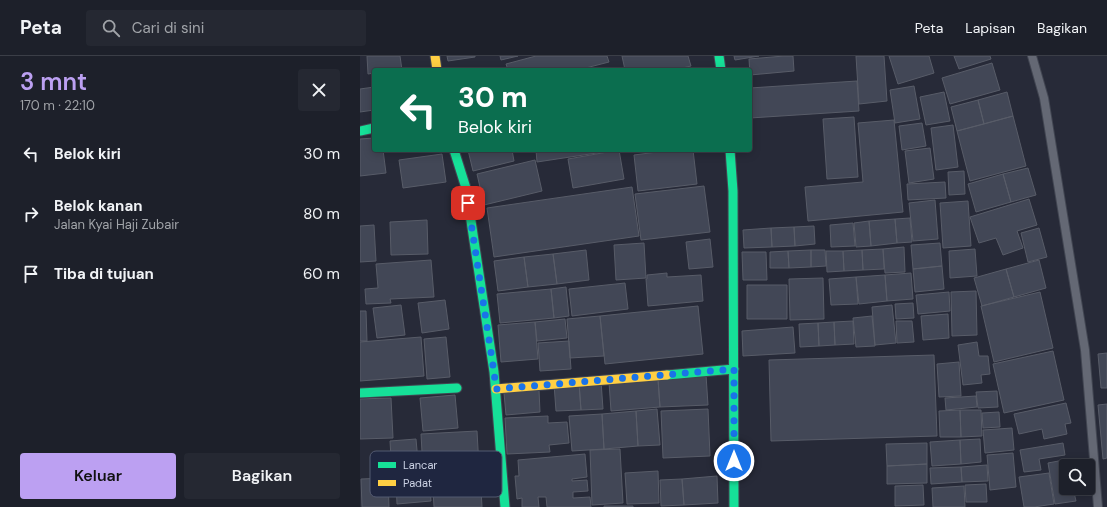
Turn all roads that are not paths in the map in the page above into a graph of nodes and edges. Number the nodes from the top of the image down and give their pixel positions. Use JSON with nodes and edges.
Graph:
{"nodes":[{"id":1,"x":435,"y":56,"type":"edge"},
{"id":2,"x":719,"y":56,"type":"edge"},
{"id":3,"x":1032,"y":56,"type":"edge"},
{"id":4,"x":437,"y":68,"type":"edge"},
{"id":5,"x":721,"y":68,"type":"edge"},
{"id":6,"x":372,"y":128,"type":"edge"},
{"id":7,"x":360,"y":131,"type":"edge"},
{"id":8,"x":455,"y":152,"type":"edge"},
{"id":9,"x":730,"y":152,"type":"edge"},
{"id":10,"x":734,"y":369,"type":"junction"},
{"id":11,"x":457,"y":388,"type":"dead end"},
{"id":12,"x":496,"y":389,"type":"junction"},
{"id":13,"x":360,"y":393,"type":"edge"},
{"id":14,"x":501,"y":451,"type":"edge"},
{"id":15,"x":502,"y":468,"type":"edge"},
{"id":16,"x":505,"y":507,"type":"edge"},
{"id":17,"x":734,"y":507,"type":"edge"},
{"id":18,"x":1098,"y":507,"type":"edge"}],
"edges":[{"from":1,"to":4,"type":"street"},
{"from":2,"to":5,"type":"street"},
{"from":3,"to":18,"type":"lane"},
{"from":6,"to":7,"type":"street"},
{"from":8,"to":12,"type":"street"},
{"from":9,"to":10,"type":"street"},
{"from":10,"to":12,"type":"street"},
{"from":10,"to":17,"type":"street"},
{"from":11,"to":13,"type":"street"},
{"from":12,"to":14,"type":"street"},
{"from":15,"to":16,"type":"street"}]}
